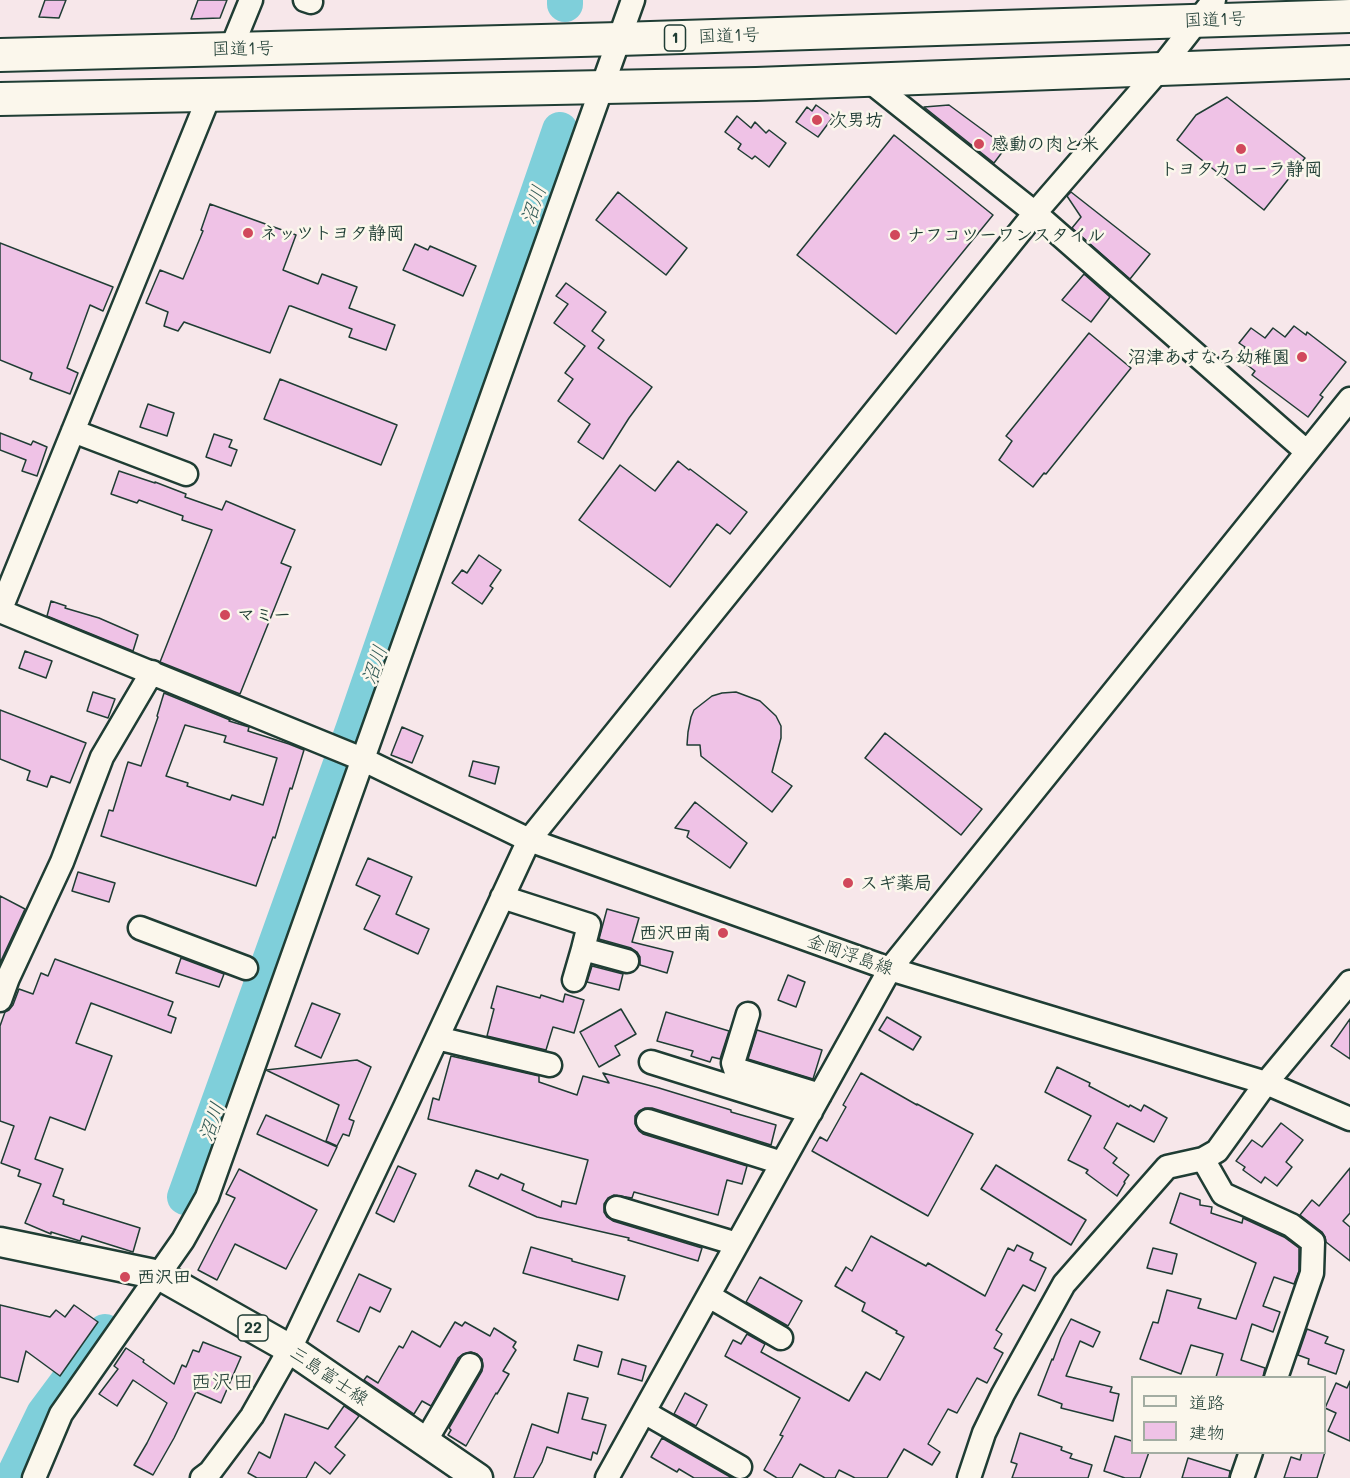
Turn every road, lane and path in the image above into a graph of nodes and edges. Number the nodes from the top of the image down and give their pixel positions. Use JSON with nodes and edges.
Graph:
{"nodes":[{"id":1,"x":251,"y":0,"type":"edge"},
{"id":2,"x":633,"y":0,"type":"edge"},
{"id":3,"x":1206,"y":10,"type":"edge"},
{"id":4,"x":1350,"y":16,"type":"edge"},
{"id":5,"x":619,"y":39,"type":"junction"},
{"id":6,"x":231,"y":49,"type":"junction"},
{"id":7,"x":0,"y":55,"type":"edge"},
{"id":8,"x":1350,"y":62,"type":"edge"},
{"id":9,"x":1160,"y":69,"type":"junction"},
{"id":10,"x":868,"y":80,"type":"junction"},
{"id":11,"x":603,"y":87,"type":"junction"},
{"id":12,"x":210,"y":94,"type":"junction"},
{"id":13,"x":0,"y":99,"type":"edge"},
{"id":14,"x":1035,"y":213,"type":"junction"},
{"id":15,"x":1350,"y":399,"type":"edge"},
{"id":16,"x":73,"y":431,"type":"junction"},
{"id":17,"x":1307,"y":452,"type":"junction"},
{"id":18,"x":186,"y":474,"type":"dead end"},
{"id":19,"x":0,"y":611,"type":"edge"},
{"id":20,"x":152,"y":672,"type":"junction"},
{"id":21,"x":362,"y":759,"type":"junction"},
{"id":22,"x":529,"y":840,"type":"junction"},
{"id":23,"x":502,"y":897,"type":"junction"},
{"id":24,"x":140,"y":928,"type":"dead end"},
{"id":25,"x":583,"y":949,"type":"junction"},
{"id":26,"x":627,"y":961,"type":"dead end"},
{"id":27,"x":246,"y":969,"type":"dead end"},
{"id":28,"x":890,"y":969,"type":"junction"},
{"id":29,"x":574,"y":980,"type":"dead end"},
{"id":30,"x":1350,"y":982,"type":"edge"},
{"id":31,"x":0,"y":1000,"type":"edge"},
{"id":32,"x":748,"y":1014,"type":"dead end"},
{"id":33,"x":437,"y":1038,"type":"junction"},
{"id":34,"x":651,"y":1062,"type":"dead end"},
{"id":35,"x":550,"y":1065,"type":"dead end"},
{"id":36,"x":1266,"y":1083,"type":"junction"},
{"id":37,"x":816,"y":1103,"type":"junction"},
{"id":38,"x":1350,"y":1119,"type":"edge"},
{"id":39,"x":648,"y":1121,"type":"dead end"},
{"id":40,"x":1203,"y":1159,"type":"junction"},
{"id":41,"x":782,"y":1163,"type":"junction"},
{"id":42,"x":616,"y":1208,"type":"dead end"},
{"id":43,"x":0,"y":1242,"type":"edge"},
{"id":44,"x":737,"y":1244,"type":"junction"},
{"id":45,"x":159,"y":1275,"type":"junction"},
{"id":46,"x":709,"y":1296,"type":"junction"},
{"id":47,"x":781,"y":1338,"type":"dead end"},
{"id":48,"x":290,"y":1349,"type":"junction"},
{"id":49,"x":470,"y":1365,"type":"dead end"},
{"id":50,"x":1276,"y":1376,"type":"edge"},
{"id":51,"x":644,"y":1412,"type":"junction"},
{"id":52,"x":425,"y":1442,"type":"junction"},
{"id":53,"x":1250,"y":1454,"type":"edge"},
{"id":54,"x":740,"y":1467,"type":"dead end"},
{"id":55,"x":34,"y":1478,"type":"edge"},
{"id":56,"x":202,"y":1478,"type":"edge"},
{"id":57,"x":478,"y":1478,"type":"edge"},
{"id":58,"x":607,"y":1478,"type":"edge"},
{"id":59,"x":969,"y":1478,"type":"edge"},
{"id":60,"x":1242,"y":1478,"type":"edge"}],
"edges":[{"from":1,"to":6,"type":"street"},
{"from":2,"to":5,"type":"street"},
{"from":3,"to":4,"type":"highway","name":"国道1号","number":"1"},
{"from":3,"to":5,"type":"highway","name":"国道1号","number":"1"},
{"from":3,"to":9,"type":"street"},
{"from":5,"to":6,"type":"highway","name":"国道1号","number":"1"},
{"from":5,"to":11,"type":"street"},
{"from":6,"to":7,"type":"highway","name":"国道1号","number":"1"},
{"from":8,"to":9,"type":"highway"},
{"from":9,"to":10,"type":"highway"},
{"from":9,"to":14,"type":"street"},
{"from":10,"to":11,"type":"highway"},
{"from":10,"to":14,"type":"street"},
{"from":11,"to":12,"type":"highway"},
{"from":11,"to":21,"type":"street"},
{"from":12,"to":13,"type":"highway"},
{"from":12,"to":16,"type":"street"},
{"from":14,"to":17,"type":"street"},
{"from":14,"to":22,"type":"street"},
{"from":15,"to":17,"type":"street"},
{"from":16,"to":18,"type":"street"},
{"from":16,"to":19,"type":"street"},
{"from":17,"to":28,"type":"street"},
{"from":19,"to":20,"type":"street","name":"金岡浮島線"},
{"from":20,"to":21,"type":"street","name":"金岡浮島線"},
{"from":20,"to":31,"type":"street"},
{"from":21,"to":22,"type":"street","name":"金岡浮島線"},
{"from":21,"to":45,"type":"street"},
{"from":22,"to":23,"type":"street"},
{"from":22,"to":28,"type":"street","name":"金岡浮島線"},
{"from":23,"to":25,"type":"street"},
{"from":23,"to":33,"type":"street"},
{"from":24,"to":27,"type":"street"},
{"from":25,"to":26,"type":"street"},
{"from":25,"to":29,"type":"street"},
{"from":28,"to":36,"type":"street","name":"金岡浮島線"},
{"from":28,"to":37,"type":"street"},
{"from":30,"to":36,"type":"street"},
{"from":32,"to":37,"type":"street"},
{"from":33,"to":35,"type":"street"},
{"from":33,"to":48,"type":"street"},
{"from":34,"to":37,"type":"street"},
{"from":36,"to":38,"type":"street","name":"金岡浮島線"},
{"from":36,"to":40,"type":"street"},
{"from":37,"to":41,"type":"street"},
{"from":39,"to":41,"type":"street"},
{"from":40,"to":50,"type":"street"},
{"from":40,"to":59,"type":"street"},
{"from":41,"to":44,"type":"street"},
{"from":42,"to":44,"type":"street"},
{"from":43,"to":45,"type":"main road","name":"三島富士線","number":"22"},
{"from":44,"to":46,"type":"street"},
{"from":45,"to":48,"type":"main road","name":"三島富士線","number":"22"},
{"from":45,"to":55,"type":"street"},
{"from":46,"to":47,"type":"street"},
{"from":46,"to":51,"type":"street"},
{"from":48,"to":52,"type":"main road","name":"三島富士線","number":"22"},
{"from":48,"to":56,"type":"street"},
{"from":49,"to":52,"type":"street"},
{"from":51,"to":54,"type":"street"},
{"from":51,"to":58,"type":"street"},
{"from":52,"to":57,"type":"main road","name":"三島富士線","number":"22"},
{"from":53,"to":60,"type":"street"}]}
